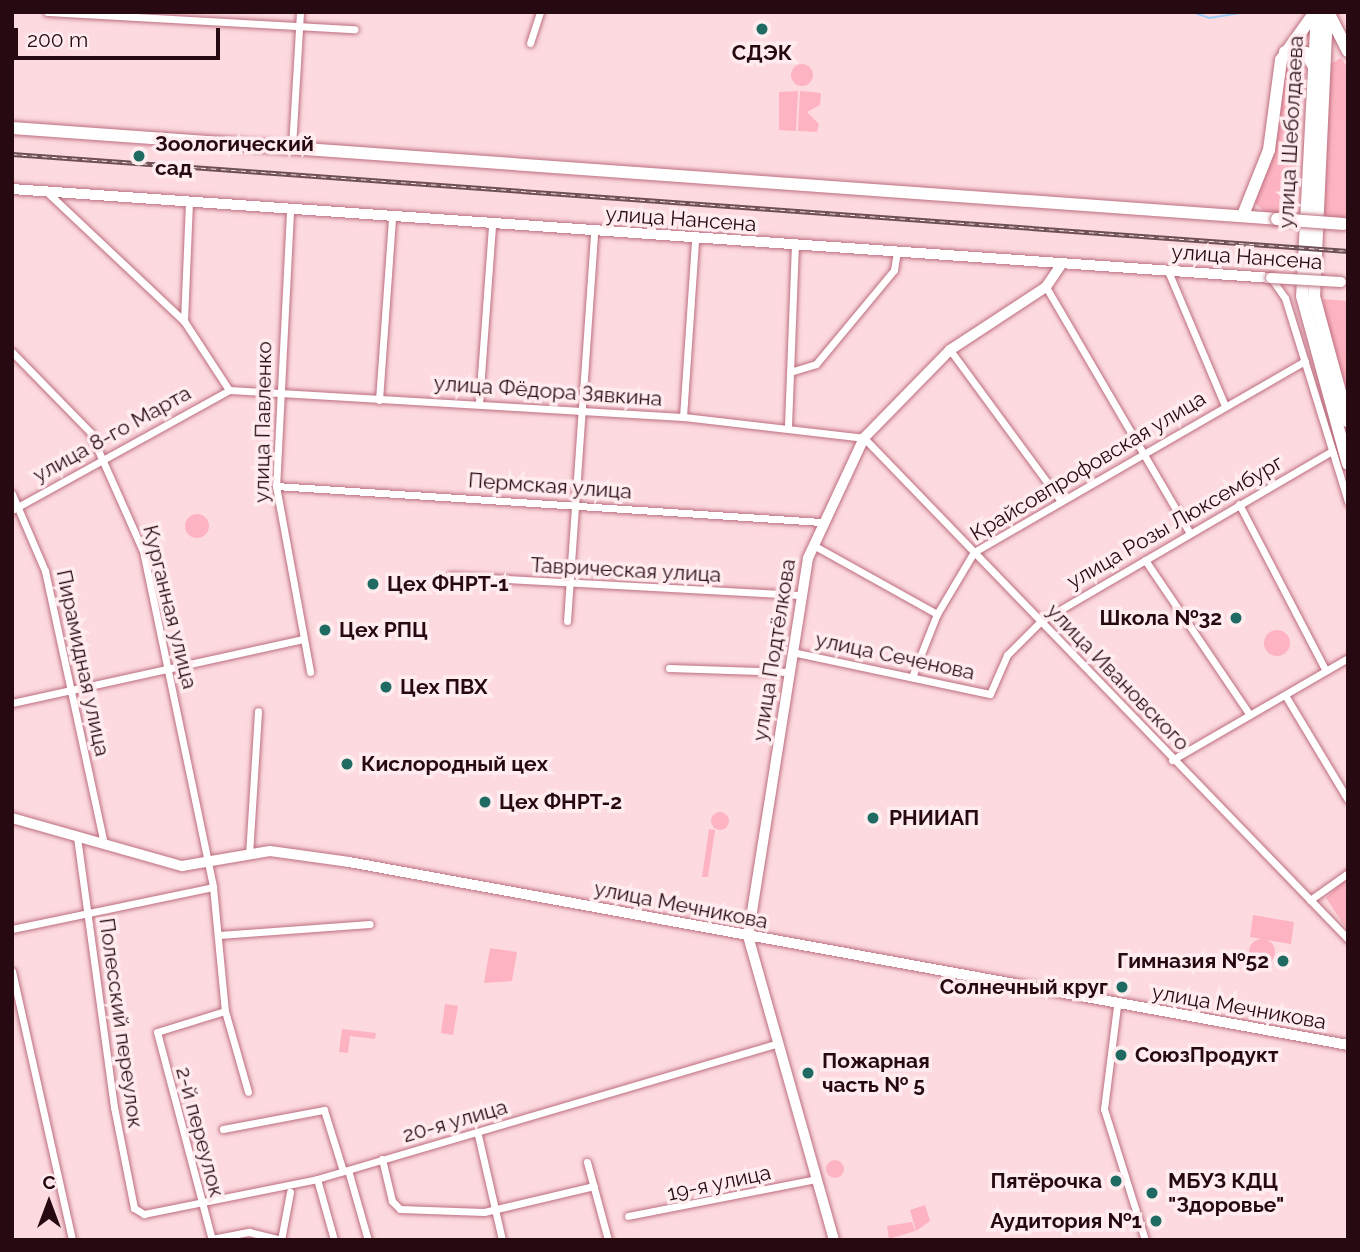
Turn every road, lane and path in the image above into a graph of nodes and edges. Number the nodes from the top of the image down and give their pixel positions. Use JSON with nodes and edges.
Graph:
{"nodes":[{"id":1,"x":47,"y":12,"type":"edge"},
{"id":2,"x":300,"y":12,"type":"edge"},
{"id":3,"x":540,"y":12,"type":"edge"},
{"id":4,"x":1316,"y":12,"type":"edge"},
{"id":5,"x":1328,"y":12,"type":"edge"},
{"id":6,"x":109,"y":13,"type":"edge"},
{"id":7,"x":299,"y":25,"type":"junction"},
{"id":8,"x":355,"y":29,"type":"dead end"},
{"id":9,"x":530,"y":43,"type":"dead end"},
{"id":10,"x":1348,"y":51,"type":"edge"},
{"id":11,"x":1286,"y":52,"type":"junction"},
{"id":12,"x":1348,"y":58,"type":"edge"},
{"id":13,"x":1320,"y":70,"type":"junction"},
{"id":14,"x":12,"y":128,"type":"edge"},
{"id":15,"x":292,"y":147,"type":"junction"},
{"id":16,"x":12,"y":190,"type":"edge"},
{"id":17,"x":46,"y":191,"type":"junction"},
{"id":18,"x":189,"y":204,"type":"junction"},
{"id":19,"x":290,"y":212,"type":"junction"},
{"id":20,"x":1243,"y":215,"type":"junction"},
{"id":21,"x":391,"y":218,"type":"junction"},
{"id":22,"x":492,"y":225,"type":"junction"},
{"id":23,"x":1346,"y":225,"type":"edge"},
{"id":24,"x":594,"y":232,"type":"junction"},
{"id":25,"x":695,"y":239,"type":"junction"},
{"id":26,"x":795,"y":246,"type":"junction"},
{"id":27,"x":897,"y":252,"type":"junction"},
{"id":28,"x":1062,"y":263,"type":"junction"},
{"id":29,"x":1167,"y":271,"type":"junction"},
{"id":30,"x":1271,"y":278,"type":"junction"},
{"id":31,"x":1345,"y":283,"type":"edge"},
{"id":32,"x":1046,"y":287,"type":"junction"},
{"id":33,"x":1308,"y":296,"type":"junction"},
{"id":34,"x":184,"y":321,"type":"junction"},
{"id":35,"x":950,"y":350,"type":"junction"},
{"id":36,"x":12,"y":352,"type":"edge"},
{"id":37,"x":1305,"y":361,"type":"junction"},
{"id":38,"x":790,"y":372,"type":"junction"},
{"id":39,"x":229,"y":390,"type":"junction"},
{"id":40,"x":279,"y":392,"type":"junction"},
{"id":41,"x":379,"y":400,"type":"junction"},
{"id":42,"x":479,"y":403,"type":"junction"},
{"id":43,"x":1225,"y":406,"type":"junction"},
{"id":44,"x":581,"y":411,"type":"junction"},
{"id":45,"x":683,"y":417,"type":"junction"},
{"id":46,"x":1348,"y":421,"type":"edge"},
{"id":47,"x":788,"y":426,"type":"junction"},
{"id":48,"x":864,"y":438,"type":"junction"},
{"id":49,"x":1332,"y":450,"type":"junction"},
{"id":50,"x":1143,"y":453,"type":"junction"},
{"id":51,"x":105,"y":457,"type":"junction"},
{"id":52,"x":1348,"y":464,"type":"edge"},
{"id":53,"x":276,"y":486,"type":"junction"},
{"id":54,"x":12,"y":494,"type":"edge"},
{"id":55,"x":1061,"y":501,"type":"junction"},
{"id":56,"x":1348,"y":502,"type":"edge"},
{"id":57,"x":1239,"y":504,"type":"junction"},
{"id":58,"x":20,"y":505,"type":"junction"},
{"id":59,"x":574,"y":506,"type":"junction"},
{"id":60,"x":12,"y":510,"type":"edge"},
{"id":61,"x":821,"y":522,"type":"junction"},
{"id":62,"x":1190,"y":533,"type":"junction"},
{"id":63,"x":813,"y":545,"type":"junction"},
{"id":64,"x":974,"y":552,"type":"junction"},
{"id":65,"x":1145,"y":560,"type":"junction"},
{"id":66,"x":450,"y":576,"type":"dead end"},
{"id":67,"x":569,"y":586,"type":"junction"},
{"id":68,"x":800,"y":595,"type":"junction"},
{"id":69,"x":937,"y":614,"type":"junction"},
{"id":70,"x":567,"y":621,"type":"dead end"},
{"id":71,"x":1041,"y":621,"type":"junction"},
{"id":72,"x":302,"y":639,"type":"junction"},
{"id":73,"x":792,"y":652,"type":"junction"},
{"id":74,"x":1348,"y":658,"type":"edge"},
{"id":75,"x":168,"y":667,"type":"junction"},
{"id":76,"x":669,"y":668,"type":"dead end"},
{"id":77,"x":1325,"y":671,"type":"junction"},
{"id":78,"x":310,"y":672,"type":"dead end"},
{"id":79,"x":789,"y":672,"type":"junction"},
{"id":80,"x":912,"y":677,"type":"junction"},
{"id":81,"x":72,"y":690,"type":"junction"},
{"id":82,"x":990,"y":694,"type":"joint"},
{"id":83,"x":1285,"y":695,"type":"junction"},
{"id":84,"x":12,"y":702,"type":"edge"},
{"id":85,"x":258,"y":711,"type":"dead end"},
{"id":86,"x":1250,"y":715,"type":"junction"},
{"id":87,"x":1172,"y":761,"type":"junction"},
{"id":88,"x":1348,"y":800,"type":"edge"},
{"id":89,"x":12,"y":818,"type":"edge"},
{"id":90,"x":77,"y":837,"type":"junction"},
{"id":91,"x":104,"y":844,"type":"junction"},
{"id":92,"x":249,"y":855,"type":"junction"},
{"id":93,"x":208,"y":866,"type":"junction"},
{"id":94,"x":1348,"y":873,"type":"edge"},
{"id":95,"x":213,"y":887,"type":"junction"},
{"id":96,"x":1310,"y":900,"type":"junction"},
{"id":97,"x":87,"y":910,"type":"junction"},
{"id":98,"x":370,"y":924,"type":"dead end"},
{"id":99,"x":12,"y":929,"type":"edge"},
{"id":100,"x":219,"y":935,"type":"junction"},
{"id":101,"x":748,"y":937,"type":"junction"},
{"id":102,"x":1348,"y":939,"type":"edge"},
{"id":103,"x":12,"y":971,"type":"edge"},
{"id":104,"x":1117,"y":1006,"type":"junction"},
{"id":105,"x":225,"y":1011,"type":"junction"},
{"id":106,"x":778,"y":1043,"type":"junction"},
{"id":107,"x":1348,"y":1045,"type":"edge"},
{"id":108,"x":248,"y":1091,"type":"dead end"},
{"id":109,"x":223,"y":1129,"type":"dead end"},
{"id":110,"x":478,"y":1135,"type":"junction"},
{"id":111,"x":382,"y":1159,"type":"junction"},
{"id":112,"x":587,"y":1162,"type":"dead end"},
{"id":113,"x":345,"y":1170,"type":"junction"},
{"id":114,"x":317,"y":1179,"type":"junction"},
{"id":115,"x":817,"y":1179,"type":"junction"},
{"id":116,"x":594,"y":1186,"type":"junction"},
{"id":117,"x":290,"y":1192,"type":"dead end"},
{"id":118,"x":201,"y":1206,"type":"junction"},
{"id":119,"x":495,"y":1209,"type":"junction"},
{"id":120,"x":138,"y":1212,"type":"joint"},
{"id":121,"x":628,"y":1216,"type":"dead end"},
{"id":122,"x":212,"y":1239,"type":"edge"},
{"id":123,"x":72,"y":1240,"type":"edge"},
{"id":124,"x":281,"y":1240,"type":"edge"},
{"id":125,"x":334,"y":1240,"type":"edge"},
{"id":126,"x":368,"y":1240,"type":"edge"},
{"id":127,"x":502,"y":1240,"type":"edge"},
{"id":128,"x":608,"y":1240,"type":"edge"},
{"id":129,"x":834,"y":1240,"type":"edge"},
{"id":130,"x":1144,"y":1240,"type":"edge"}],
"edges":[{"from":1,"to":6,"type":"street"},
{"from":2,"to":7,"type":"street"},
{"from":3,"to":9,"type":"street"},
{"from":4,"to":11,"type":"main road"},
{"from":4,"to":13,"type":"main road","name":"улица Шеболдаева"},
{"from":5,"to":10,"type":"main road"},
{"from":5,"to":13,"type":"main road","name":"улица Шеболдаева"},
{"from":6,"to":7,"type":"street"},
{"from":7,"to":8,"type":"street"},
{"from":7,"to":15,"type":"street"},
{"from":11,"to":13,"type":"main road"},
{"from":11,"to":20,"type":"main road"},
{"from":12,"to":13,"type":"main road"},
{"from":13,"to":33,"type":"main road","name":"улица Шеболдаева"},
{"from":14,"to":15,"type":"main road","name":"улица Нансена"},
{"from":15,"to":20,"type":"main road","name":"улица Нансена"},
{"from":16,"to":17,"type":"main road","name":"улица Нансена"},
{"from":17,"to":18,"type":"main road","name":"улица Нансена"},
{"from":17,"to":34,"type":"street"},
{"from":18,"to":19,"type":"main road","name":"улица Нансена"},
{"from":18,"to":34,"type":"street"},
{"from":19,"to":21,"type":"main road","name":"улица Нансена"},
{"from":19,"to":40,"type":"street","name":"улица Павленко"},
{"from":20,"to":23,"type":"main road","name":"улица Нансена","bridge":true},
{"from":21,"to":22,"type":"main road","name":"улица Нансена"},
{"from":21,"to":41,"type":"street"},
{"from":22,"to":24,"type":"main road","name":"улица Нансена"},
{"from":22,"to":42,"type":"street"},
{"from":24,"to":25,"type":"main road","name":"улица Нансена"},
{"from":24,"to":44,"type":"street"},
{"from":25,"to":26,"type":"main road","name":"улица Нансена"},
{"from":25,"to":45,"type":"street"},
{"from":26,"to":27,"type":"main road","name":"улица Нансена"},
{"from":26,"to":38,"type":"street"},
{"from":27,"to":28,"type":"main road","name":"улица Нансена"},
{"from":27,"to":38,"type":"street"},
{"from":28,"to":29,"type":"main road","name":"улица Нансена"},
{"from":28,"to":32,"type":"street","name":"улица Подтёлкова"},
{"from":29,"to":30,"type":"main road","name":"улица Нансена"},
{"from":29,"to":43,"type":"street"},
{"from":30,"to":31,"type":"main road","name":"улица Нансена","bridge":true},
{"from":30,"to":37,"type":"street"},
{"from":32,"to":35,"type":"street","name":"улица Подтёлкова"},
{"from":32,"to":50,"type":"street"},
{"from":33,"to":46,"type":"main road"},
{"from":33,"to":52,"type":"main road"},
{"from":34,"to":39,"type":"street"},
{"from":35,"to":48,"type":"street","name":"улица Подтёлкова"},
{"from":35,"to":55,"type":"street"},
{"from":36,"to":51,"type":"street","name":"Курганная улица"},
{"from":37,"to":43,"type":"street","name":"Крайсовпрофовская улица"},
{"from":37,"to":49,"type":"street"},
{"from":38,"to":47,"type":"street"},
{"from":39,"to":40,"type":"street","name":"улица Фёдора Зявкина"},
{"from":39,"to":51,"type":"street","name":"улица 8-го Марта"},
{"from":40,"to":41,"type":"street","name":"улица Фёдора Зявкина"},
{"from":40,"to":53,"type":"street","name":"улица Павленко"},
{"from":41,"to":42,"type":"street","name":"улица Фёдора Зявкина"},
{"from":42,"to":44,"type":"street","name":"улица Фёдора Зявкина"},
{"from":43,"to":50,"type":"street","name":"Крайсовпрофовская улица"},
{"from":44,"to":45,"type":"street","name":"улица Фёдора Зявкина"},
{"from":44,"to":59,"type":"street"},
{"from":45,"to":47,"type":"street","name":"улица Фёдора Зявкина"},
{"from":47,"to":48,"type":"street","name":"улица Фёдора Зявкина"},
{"from":48,"to":61,"type":"street","name":"улица Подтёлкова"},
{"from":48,"to":64,"type":"street","name":"улица Ивановского"},
{"from":49,"to":56,"type":"street"},
{"from":49,"to":57,"type":"street","name":"улица Розы Люксембург"},
{"from":50,"to":55,"type":"street","name":"Крайсовпрофовская улица"},
{"from":50,"to":62,"type":"street"},
{"from":51,"to":58,"type":"street","name":"улица 8-го Марта"},
{"from":51,"to":75,"type":"street","name":"Курганная улица"},
{"from":53,"to":59,"type":"street","name":"Пермская улица"},
{"from":53,"to":72,"type":"street","name":"улица Павленко"},
{"from":54,"to":58,"type":"street","name":"Пирамидная улица"},
{"from":55,"to":64,"type":"street","name":"Крайсовпрофовская улица"},
{"from":57,"to":62,"type":"street","name":"улица Розы Люксембург"},
{"from":57,"to":77,"type":"street"},
{"from":58,"to":60,"type":"street","name":"улица 8-го Марта"},
{"from":58,"to":81,"type":"street","name":"Пирамидная улица"},
{"from":59,"to":61,"type":"street","name":"Пермская улица"},
{"from":59,"to":67,"type":"street"},
{"from":61,"to":63,"type":"street","name":"улица Подтёлкова"},
{"from":62,"to":65,"type":"street","name":"улица Розы Люксембург"},
{"from":63,"to":68,"type":"street","name":"улица Подтёлкова"},
{"from":63,"to":69,"type":"street"},
{"from":64,"to":69,"type":"street","name":"Крайсовпрофовская улица"},
{"from":64,"to":71,"type":"street","name":"улица Ивановского"},
{"from":65,"to":71,"type":"street","name":"улица Розы Люксембург"},
{"from":65,"to":86,"type":"street"},
{"from":66,"to":67,"type":"street","name":"Таврическая улица"},
{"from":67,"to":68,"type":"street","name":"Таврическая улица"},
{"from":67,"to":70,"type":"street"},
{"from":68,"to":73,"type":"street","name":"улица Подтёлкова"},
{"from":69,"to":80,"type":"street","name":"Крайсовпрофовская улица"},
{"from":71,"to":82,"type":"street","name":"улица Розы Люксембург"},
{"from":71,"to":87,"type":"street","name":"улица Ивановского"},
{"from":72,"to":75,"type":"street"},
{"from":72,"to":78,"type":"street","name":"улица Павленко"},
{"from":73,"to":79,"type":"street","name":"улица Подтёлкова"},
{"from":73,"to":80,"type":"street","name":"улица Сеченова"},
{"from":74,"to":77,"type":"street"},
{"from":75,"to":81,"type":"street"},
{"from":75,"to":93,"type":"street","name":"Курганная улица"},
{"from":76,"to":79,"type":"street"},
{"from":77,"to":83,"type":"street"},
{"from":79,"to":101,"type":"street","name":"улица Подтёлкова"},
{"from":80,"to":82,"type":"street","name":"улица Сеченова"},
{"from":81,"to":84,"type":"street"},
{"from":81,"to":91,"type":"street","name":"Пирамидная улица"},
{"from":83,"to":86,"type":"street"},
{"from":83,"to":88,"type":"street"},
{"from":85,"to":92,"type":"street"},
{"from":86,"to":87,"type":"street"},
{"from":87,"to":96,"type":"street","name":"улица Ивановского"},
{"from":89,"to":90,"type":"main road","name":"улица Мечникова"},
{"from":90,"to":91,"type":"main road","name":"улица Мечникова"},
{"from":90,"to":97,"type":"street","name":"Полесский переулок"},
{"from":91,"to":93,"type":"main road","name":"улица Мечникова"},
{"from":92,"to":93,"type":"main road","name":"улица Мечникова"},
{"from":92,"to":101,"type":"main road","name":"улица Мечникова"},
{"from":93,"to":95,"type":"street","name":"Курганная улица"},
{"from":94,"to":96,"type":"street"},
{"from":95,"to":97,"type":"street"},
{"from":95,"to":100,"type":"street","name":"Курганная улица"},
{"from":96,"to":102,"type":"street","name":"улица Ивановского"},
{"from":97,"to":99,"type":"street"},
{"from":97,"to":120,"type":"street","name":"Полесский переулок"},
{"from":98,"to":100,"type":"street"},
{"from":100,"to":105,"type":"street","name":"Курганная улица"},
{"from":101,"to":104,"type":"main road","name":"улица Мечникова"},
{"from":101,"to":106,"type":"street"},
{"from":103,"to":123,"type":"street"},
{"from":104,"to":107,"type":"main road","name":"улица Мечникова"},
{"from":104,"to":130,"type":"street"},
{"from":105,"to":108,"type":"street","name":"Курганная улица"},
{"from":105,"to":118,"type":"street","name":"2-й переулок"},
{"from":106,"to":110,"type":"street","name":"20-я улица"},
{"from":106,"to":115,"type":"street"},
{"from":109,"to":113,"type":"street"},
{"from":110,"to":111,"type":"street","name":"20-я улица"},
{"from":110,"to":119,"type":"street"},
{"from":111,"to":113,"type":"street","name":"20-я улица"},
{"from":111,"to":119,"type":"street"},
{"from":112,"to":116,"type":"street"},
{"from":113,"to":114,"type":"street","name":"20-я улица"},
{"from":113,"to":126,"type":"street"},
{"from":114,"to":118,"type":"street","name":"20-я улица"},
{"from":114,"to":125,"type":"street"},
{"from":115,"to":121,"type":"street","name":"19-я улица"},
{"from":115,"to":129,"type":"street"},
{"from":116,"to":119,"type":"street"},
{"from":116,"to":128,"type":"street"},
{"from":117,"to":124,"type":"street"},
{"from":118,"to":120,"type":"street","name":"20-я улица"},
{"from":118,"to":122,"type":"street","name":"2-й переулок"},
{"from":119,"to":127,"type":"street"},
{"from":122,"to":124,"type":"street"}]}
